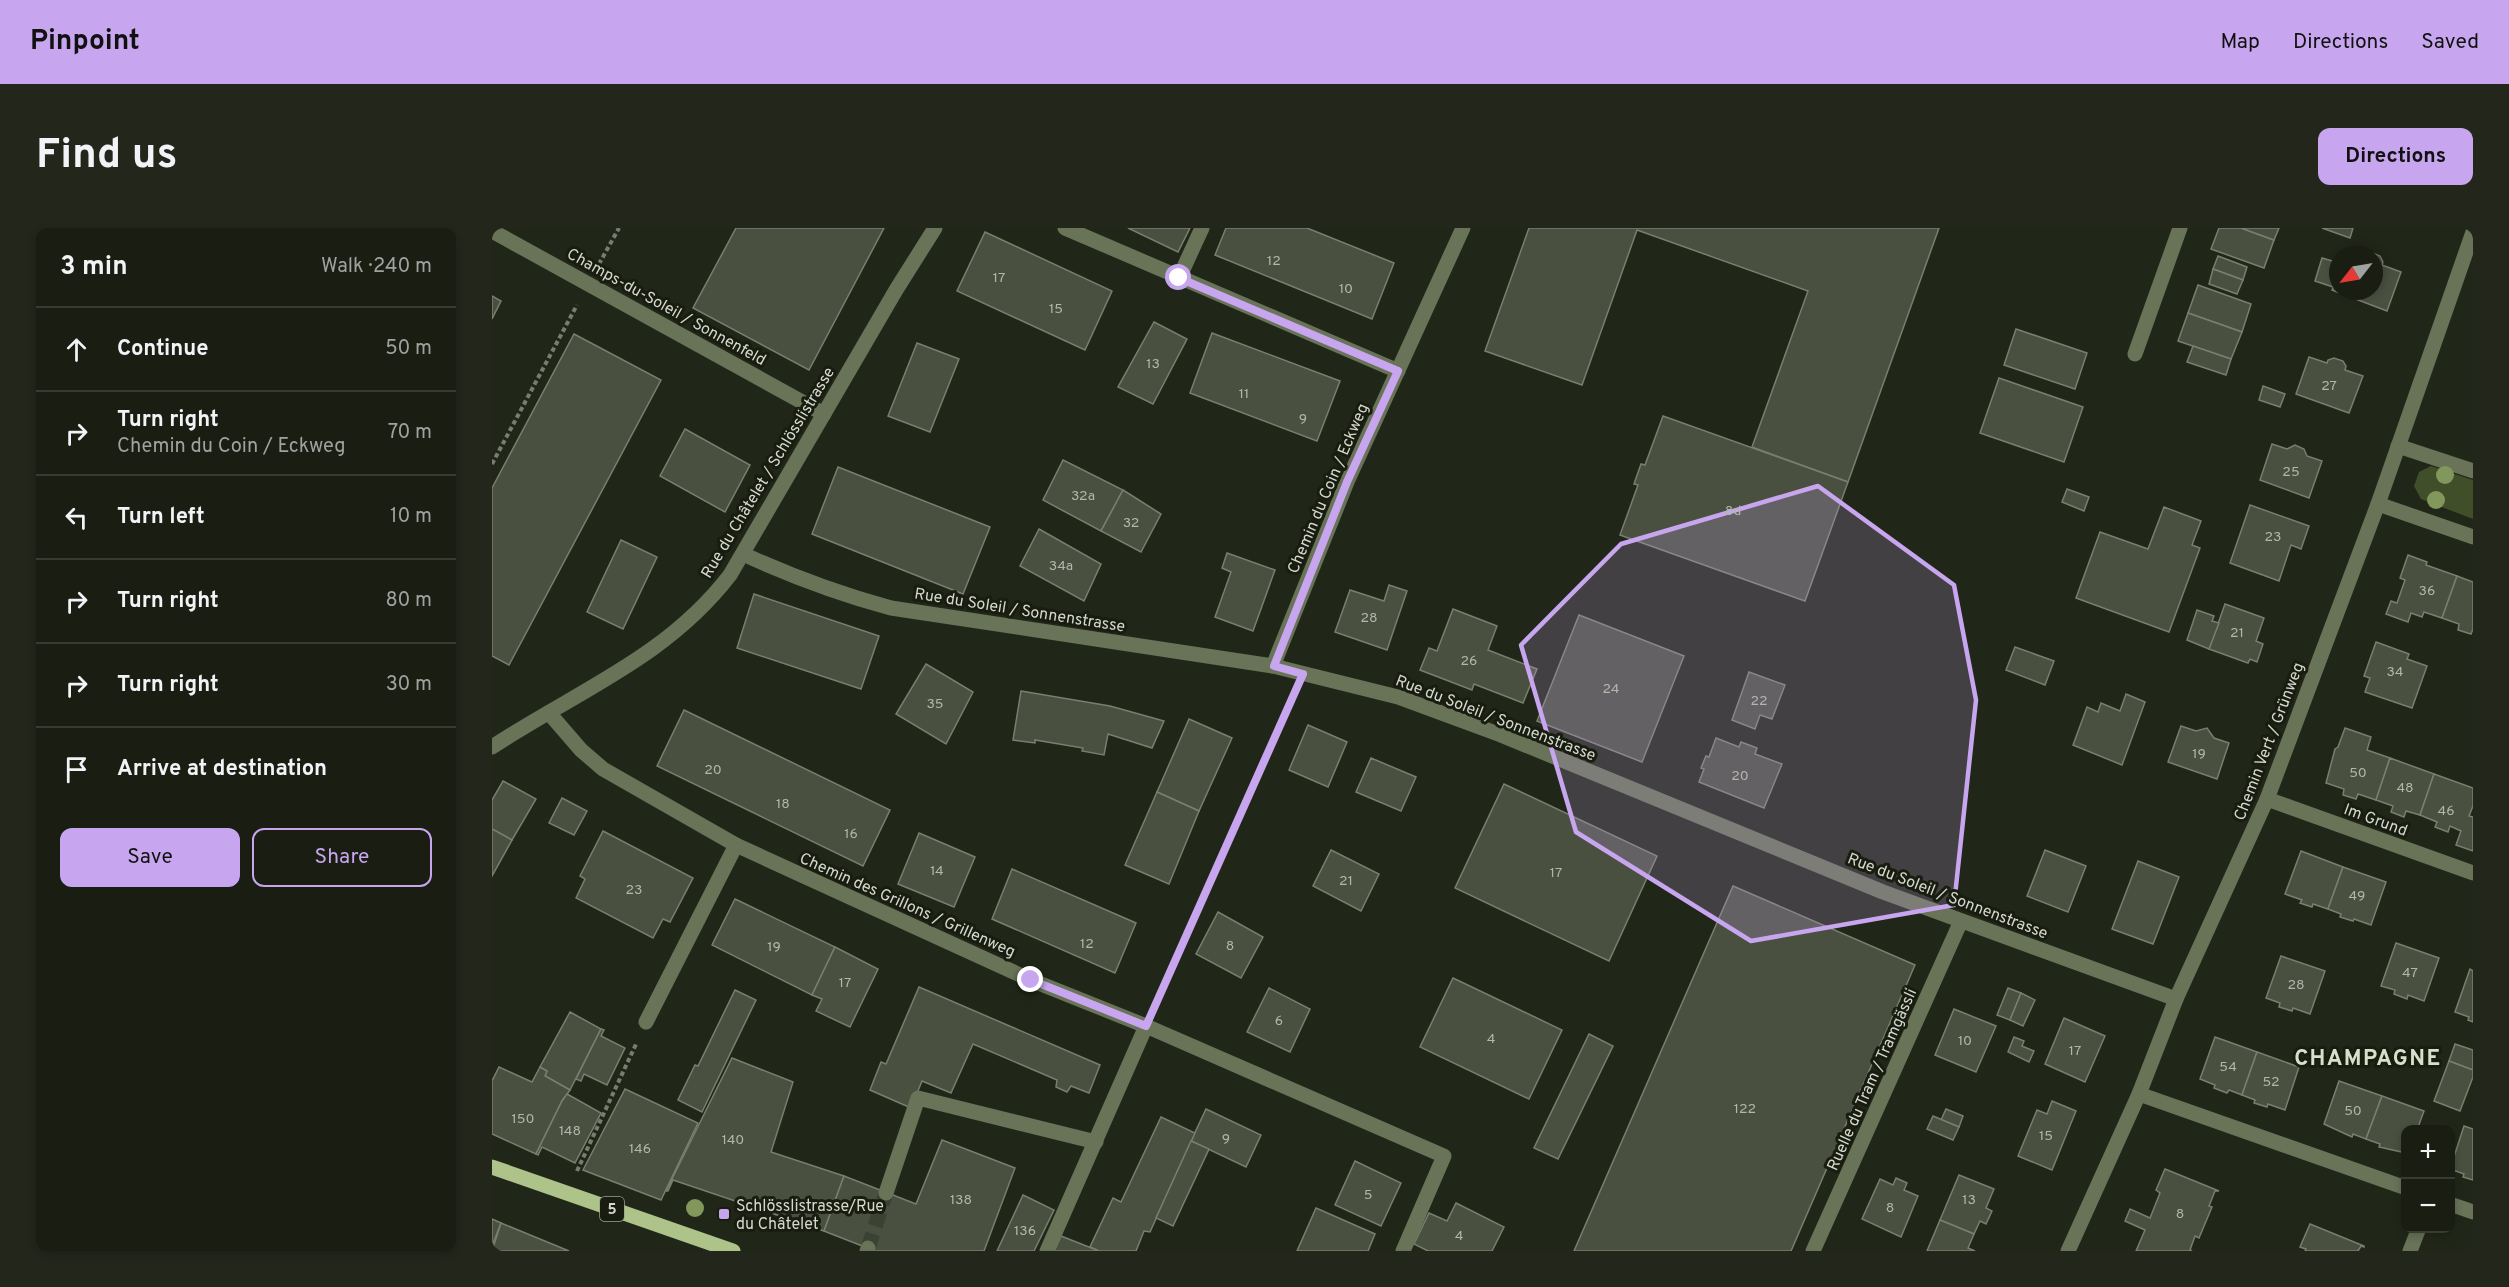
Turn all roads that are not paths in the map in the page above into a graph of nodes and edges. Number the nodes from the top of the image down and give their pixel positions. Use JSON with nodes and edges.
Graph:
{"nodes":[{"id":1,"x":935,"y":228,"type":"edge"},
{"id":2,"x":1065,"y":228,"type":"edge"},
{"id":3,"x":1202,"y":228,"type":"edge"},
{"id":4,"x":1462,"y":228,"type":"edge"},
{"id":5,"x":2181,"y":228,"type":"edge"},
{"id":6,"x":492,"y":231,"type":"edge"},
{"id":7,"x":2473,"y":232,"type":"edge"},
{"id":8,"x":1179,"y":278,"type":"junction"},
{"id":9,"x":2135,"y":354,"type":"dead end"},
{"id":10,"x":1398,"y":371,"type":"junction"},
{"id":11,"x":824,"y":414,"type":"junction"},
{"id":12,"x":2398,"y":446,"type":"junction"},
{"id":13,"x":2473,"y":471,"type":"edge"},
{"id":14,"x":2378,"y":504,"type":"junction"},
{"id":15,"x":2473,"y":537,"type":"edge"},
{"id":16,"x":742,"y":554,"type":"junction"},
{"id":17,"x":1274,"y":666,"type":"junction"},
{"id":18,"x":549,"y":712,"type":"junction"},
{"id":19,"x":492,"y":747,"type":"edge"},
{"id":20,"x":2267,"y":799,"type":"junction"},
{"id":21,"x":736,"y":845,"type":"junction"},
{"id":22,"x":2473,"y":873,"type":"edge"},
{"id":23,"x":1961,"y":921,"type":"junction"},
{"id":24,"x":2176,"y":999,"type":"junction"},
{"id":25,"x":646,"y":1022,"type":"road end"},
{"id":26,"x":1146,"y":1026,"type":"junction"},
{"id":27,"x":2139,"y":1094,"type":"junction"},
{"id":28,"x":1096,"y":1142,"type":"junction"},
{"id":29,"x":492,"y":1167,"type":"edge"},
{"id":30,"x":2401,"y":1186,"type":"edge"},
{"id":31,"x":886,"y":1193,"type":"tunnel mouth"},
{"id":32,"x":2455,"y":1205,"type":"edge"},
{"id":33,"x":2473,"y":1212,"type":"edge"},
{"id":34,"x":2417,"y":1233,"type":"edge"},
{"id":35,"x":733,"y":1251,"type":"edge"},
{"id":36,"x":1047,"y":1251,"type":"edge"},
{"id":37,"x":1403,"y":1251,"type":"edge"},
{"id":38,"x":1813,"y":1251,"type":"edge"},
{"id":39,"x":2068,"y":1251,"type":"edge"},
{"id":40,"x":2410,"y":1251,"type":"edge"}],
"edges":[{"from":1,"to":11,"type":"street","name":"Rue du Châtelet / Schlösslistrasse"},
{"from":2,"to":8,"type":"street"},
{"from":3,"to":8,"type":"street"},
{"from":4,"to":10,"type":"street","name":"Chemin du Coin / Eckweg"},
{"from":5,"to":9,"type":"street"},
{"from":6,"to":11,"type":"street","name":"Champs-du-Soleil / Sonnenfeld"},
{"from":7,"to":12,"type":"street","name":"Chemin Vert / Grünweg"},
{"from":8,"to":10,"type":"street"},
{"from":10,"to":17,"type":"street","name":"Chemin du Coin / Eckweg"},
{"from":11,"to":16,"type":"street","name":"Rue du Châtelet / Schlösslistrasse"},
{"from":12,"to":13,"type":"street"},
{"from":12,"to":14,"type":"street","name":"Chemin Vert / Grünweg"},
{"from":14,"to":15,"type":"street"},
{"from":14,"to":20,"type":"street","name":"Chemin Vert / Grünweg"},
{"from":16,"to":17,"type":"street","name":"Rue du Soleil / Sonnenstrasse"},
{"from":16,"to":18,"type":"street","name":"Rue du Châtelet / Schlösslistrasse"},
{"from":17,"to":23,"type":"street","name":"Rue du Soleil / Sonnenstrasse"},
{"from":18,"to":19,"type":"street","name":"Rue du Châtelet / Schlösslistrasse"},
{"from":18,"to":21,"type":"street","name":"Chemin des Grillons / Grillenweg"},
{"from":20,"to":22,"type":"street","name":"Im Grund"},
{"from":20,"to":24,"type":"street","name":"Chemin Vert / Grünweg"},
{"from":21,"to":25,"type":"street"},
{"from":21,"to":26,"type":"street","name":"Chemin des Grillons / Grillenweg"},
{"from":23,"to":24,"type":"street","name":"Rue du Soleil / Sonnenstrasse"},
{"from":23,"to":38,"type":"street","name":"Ruelle du Tram / Tramgässli"},
{"from":24,"to":27,"type":"street","name":"Chemin Vert / Grünweg"},
{"from":26,"to":28,"type":"street"},
{"from":26,"to":37,"type":"street","name":"Chemin des Grillons / Grillenweg"},
{"from":27,"to":30,"type":"street"},
{"from":27,"to":39,"type":"street","name":"Chemin Vert / Grünweg"},
{"from":28,"to":31,"type":"street"},
{"from":28,"to":36,"type":"street"},
{"from":29,"to":35,"type":"main road","number":"5"},
{"from":32,"to":33,"type":"street"},
{"from":34,"to":40,"type":"street"}]}
